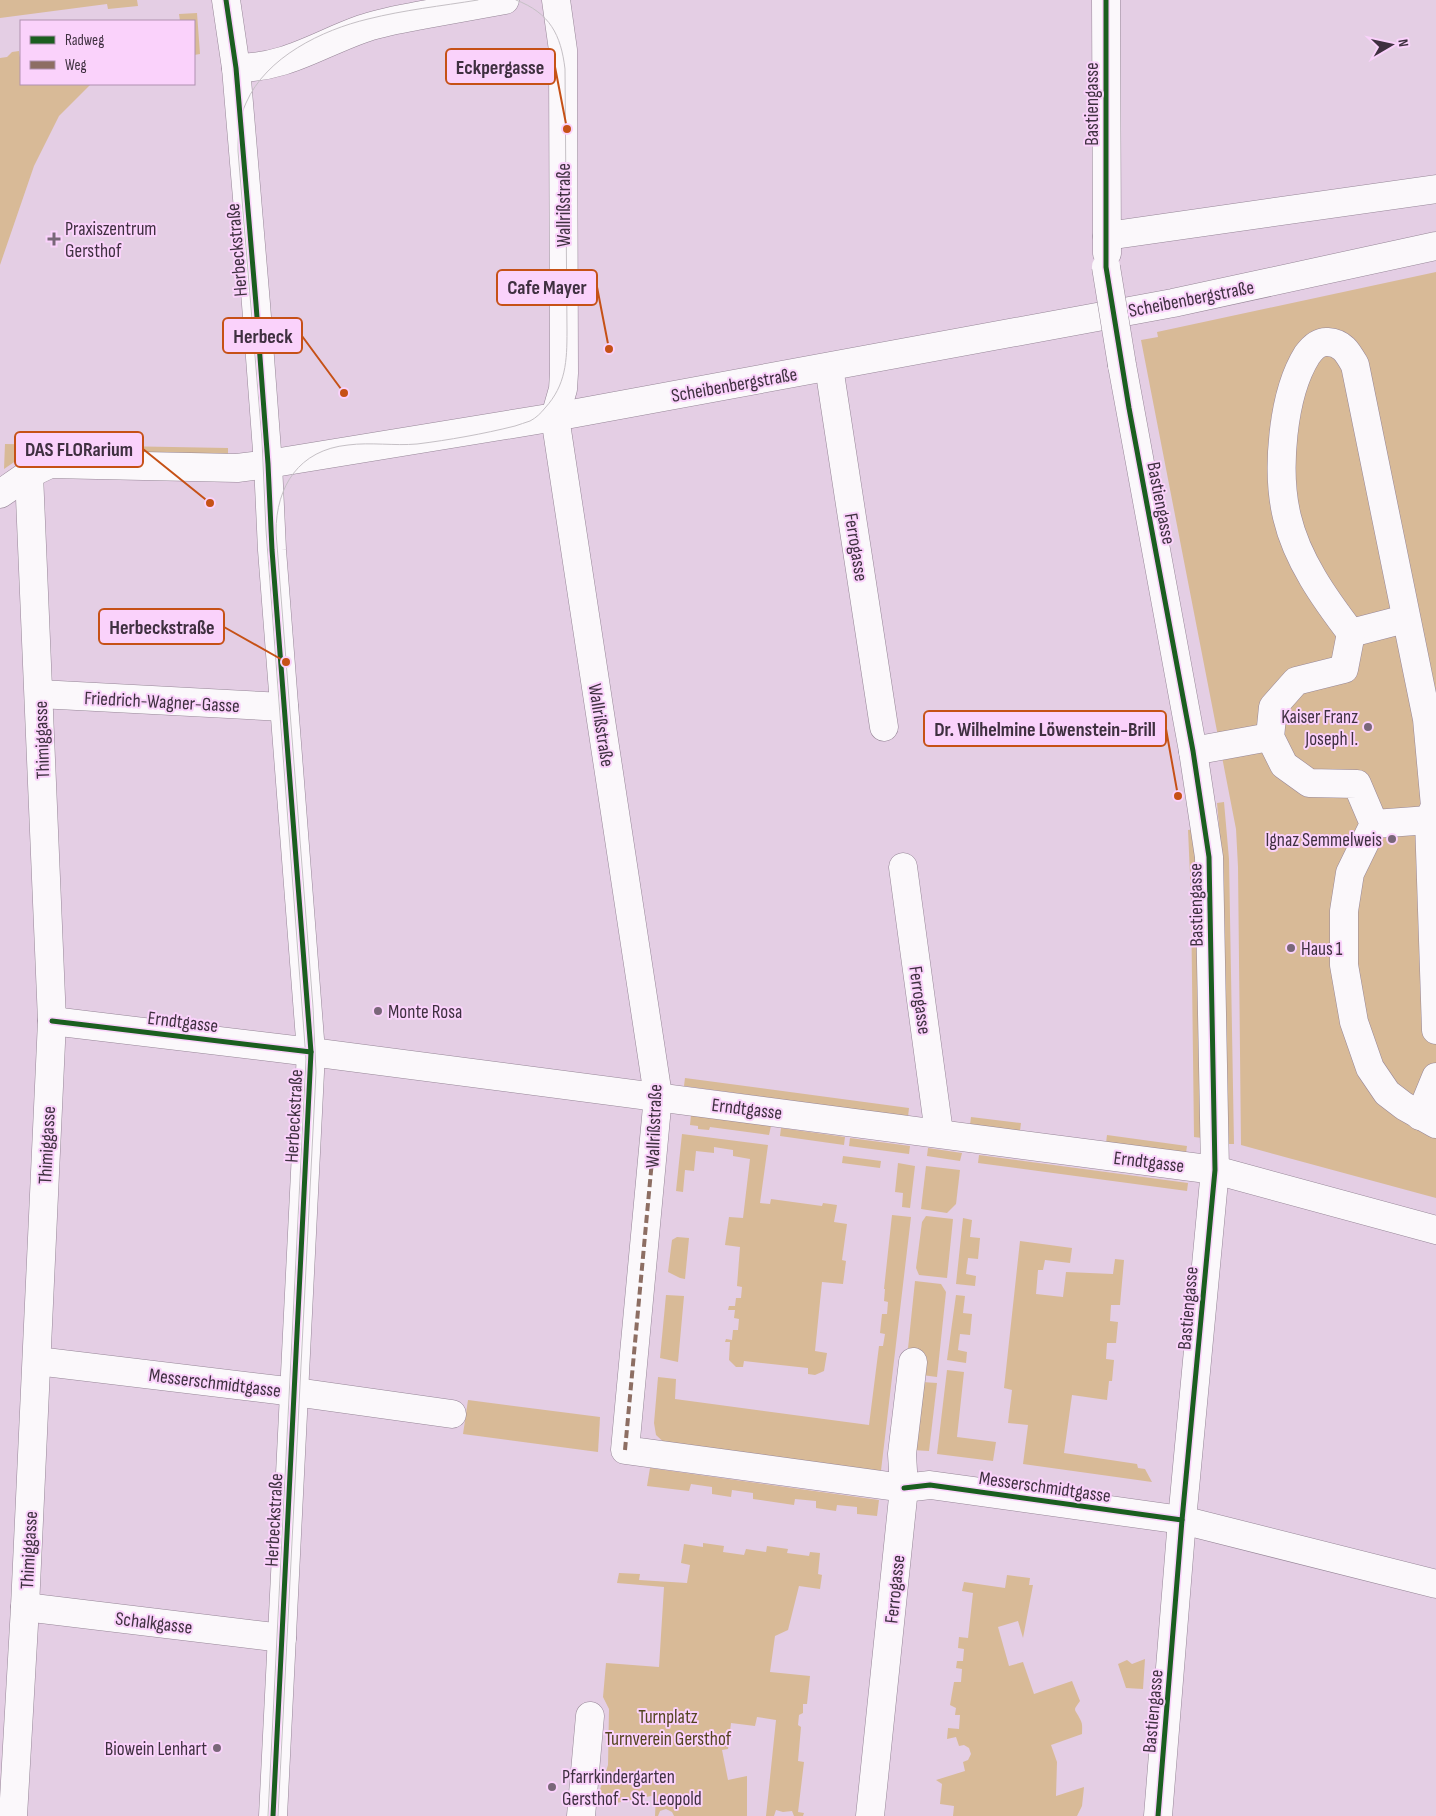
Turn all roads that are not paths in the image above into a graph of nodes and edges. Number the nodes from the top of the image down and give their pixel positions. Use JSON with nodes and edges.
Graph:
{"nodes":[{"id":1,"x":226,"y":0,"type":"edge"},
{"id":2,"x":505,"y":0,"type":"edge"},
{"id":3,"x":556,"y":0,"type":"edge"},
{"id":4,"x":1106,"y":0,"type":"edge"},
{"id":5,"x":236,"y":68,"type":"junction"},
{"id":6,"x":1436,"y":189,"type":"edge"},
{"id":7,"x":1107,"y":236,"type":"junction"},
{"id":8,"x":1436,"y":246,"type":"edge"},
{"id":9,"x":829,"y":367,"type":"junction"},
{"id":10,"x":555,"y":416,"type":"junction"},
{"id":11,"x":268,"y":464,"type":"junction"},
{"id":12,"x":29,"y":474,"type":"junction"},
{"id":13,"x":0,"y":494,"type":"edge"},
{"id":14,"x":1405,"y":619,"type":"junction"},
{"id":15,"x":1351,"y":633,"type":"junction"},
{"id":16,"x":39,"y":694,"type":"junction"},
{"id":17,"x":284,"y":707,"type":"junction"},
{"id":18,"x":1432,"y":718,"type":"edge"},
{"id":19,"x":884,"y":727,"type":"dead end"},
{"id":20,"x":1270,"y":737,"type":"junction"},
{"id":21,"x":1193,"y":750,"type":"junction"},
{"id":22,"x":1433,"y":811,"type":"edge"},
{"id":23,"x":1374,"y":824,"type":"junction"},
{"id":24,"x":902,"y":867,"type":"dead end"},
{"id":25,"x":52,"y":1020,"type":"junction"},
{"id":26,"x":1436,"y":1030,"type":"edge"},
{"id":27,"x":311,"y":1052,"type":"junction"},
{"id":28,"x":1436,"y":1077,"type":"edge"},
{"id":29,"x":658,"y":1096,"type":"junction"},
{"id":30,"x":1428,"y":1120,"type":"edge"},
{"id":31,"x":939,"y":1133,"type":"junction"},
{"id":32,"x":1215,"y":1170,"type":"junction"},
{"id":33,"x":1436,"y":1230,"type":"edge"},
{"id":34,"x":37,"y":1362,"type":"junction"},
{"id":35,"x":913,"y":1362,"type":"dead end"},
{"id":36,"x":295,"y":1392,"type":"junction"},
{"id":37,"x":452,"y":1414,"type":"dead end"},
{"id":38,"x":625,"y":1450,"type":"joint"},
{"id":39,"x":904,"y":1488,"type":"junction"},
{"id":40,"x":1182,"y":1520,"type":"junction"},
{"id":41,"x":1436,"y":1584,"type":"edge"},
{"id":42,"x":25,"y":1607,"type":"junction"},
{"id":43,"x":282,"y":1638,"type":"junction"},
{"id":44,"x":590,"y":1716,"type":"dead end"},
{"id":45,"x":13,"y":1816,"type":"edge"},
{"id":46,"x":273,"y":1816,"type":"edge"},
{"id":47,"x":581,"y":1816,"type":"edge"},
{"id":48,"x":870,"y":1816,"type":"edge"},
{"id":49,"x":1158,"y":1816,"type":"edge"}],
"edges":[{"from":1,"to":5,"type":"street","name":"Herbeckstraße"},
{"from":2,"to":5,"type":"street"},
{"from":3,"to":10,"type":"street","name":"Wallrißstraße"},
{"from":4,"to":7,"type":"street","name":"Bastiengasse"},
{"from":5,"to":11,"type":"street","name":"Herbeckstraße"},
{"from":6,"to":7,"type":"street"},
{"from":7,"to":21,"type":"street","name":"Bastiengasse","bridge":true},
{"from":8,"to":9,"type":"street","name":"Scheibenbergstraße"},
{"from":9,"to":10,"type":"street","name":"Scheibenbergstraße"},
{"from":9,"to":19,"type":"street","name":"Ferrogasse"},
{"from":10,"to":11,"type":"street","name":"Scheibenbergstraße"},
{"from":10,"to":29,"type":"street","name":"Wallrißstraße"},
{"from":11,"to":12,"type":"street","name":"Scheibenbergstraße"},
{"from":11,"to":17,"type":"street","name":"Herbeckstraße"},
{"from":12,"to":13,"type":"street","name":"Scheibenbergstraße"},
{"from":12,"to":16,"type":"street","name":"Thimiggasse"},
{"from":14,"to":15,"type":"street"},
{"from":14,"to":15,"type":"street"},
{"from":14,"to":18,"type":"street"},
{"from":15,"to":20,"type":"street"},
{"from":16,"to":17,"type":"street","name":"Friedrich-Wagner-Gasse"},
{"from":16,"to":25,"type":"street","name":"Thimiggasse"},
{"from":17,"to":27,"type":"street","name":"Herbeckstraße"},
{"from":18,"to":22,"type":"street"},
{"from":20,"to":21,"type":"street"},
{"from":20,"to":23,"type":"street"},
{"from":21,"to":32,"type":"street","name":"Bastiengasse"},
{"from":22,"to":23,"type":"street"},
{"from":22,"to":26,"type":"street"},
{"from":23,"to":30,"type":"street"},
{"from":24,"to":31,"type":"street","name":"Ferrogasse"},
{"from":25,"to":27,"type":"street","name":"Erndtgasse"},
{"from":25,"to":34,"type":"street","name":"Thimiggasse"},
{"from":27,"to":29,"type":"street","name":"Erndtgasse"},
{"from":27,"to":36,"type":"street","name":"Herbeckstraße"},
{"from":28,"to":30,"type":"street"},
{"from":29,"to":31,"type":"street","name":"Erndtgasse"},
{"from":29,"to":38,"type":"street","name":"Wallrißstraße"},
{"from":31,"to":32,"type":"street","name":"Erndtgasse"},
{"from":32,"to":33,"type":"street","name":"Erndtgasse"},
{"from":32,"to":40,"type":"street","name":"Bastiengasse"},
{"from":34,"to":36,"type":"street","name":"Messerschmidtgasse"},
{"from":34,"to":42,"type":"street","name":"Thimiggasse"},
{"from":35,"to":39,"type":"street","name":"Ferrogasse"},
{"from":36,"to":37,"type":"street","name":"Messerschmidtgasse"},
{"from":36,"to":43,"type":"street","name":"Herbeckstraße"},
{"from":38,"to":39,"type":"street","name":"Messerschmidtgasse"},
{"from":39,"to":40,"type":"street","name":"Messerschmidtgasse"},
{"from":39,"to":48,"type":"street","name":"Ferrogasse"},
{"from":40,"to":41,"type":"street","name":"Messerschmidtgasse"},
{"from":40,"to":49,"type":"street","name":"Bastiengasse"},
{"from":42,"to":43,"type":"street","name":"Schalkgasse"},
{"from":42,"to":45,"type":"street","name":"Thimiggasse"},
{"from":43,"to":46,"type":"street","name":"Herbeckstraße"},
{"from":44,"to":47,"type":"street"}]}
